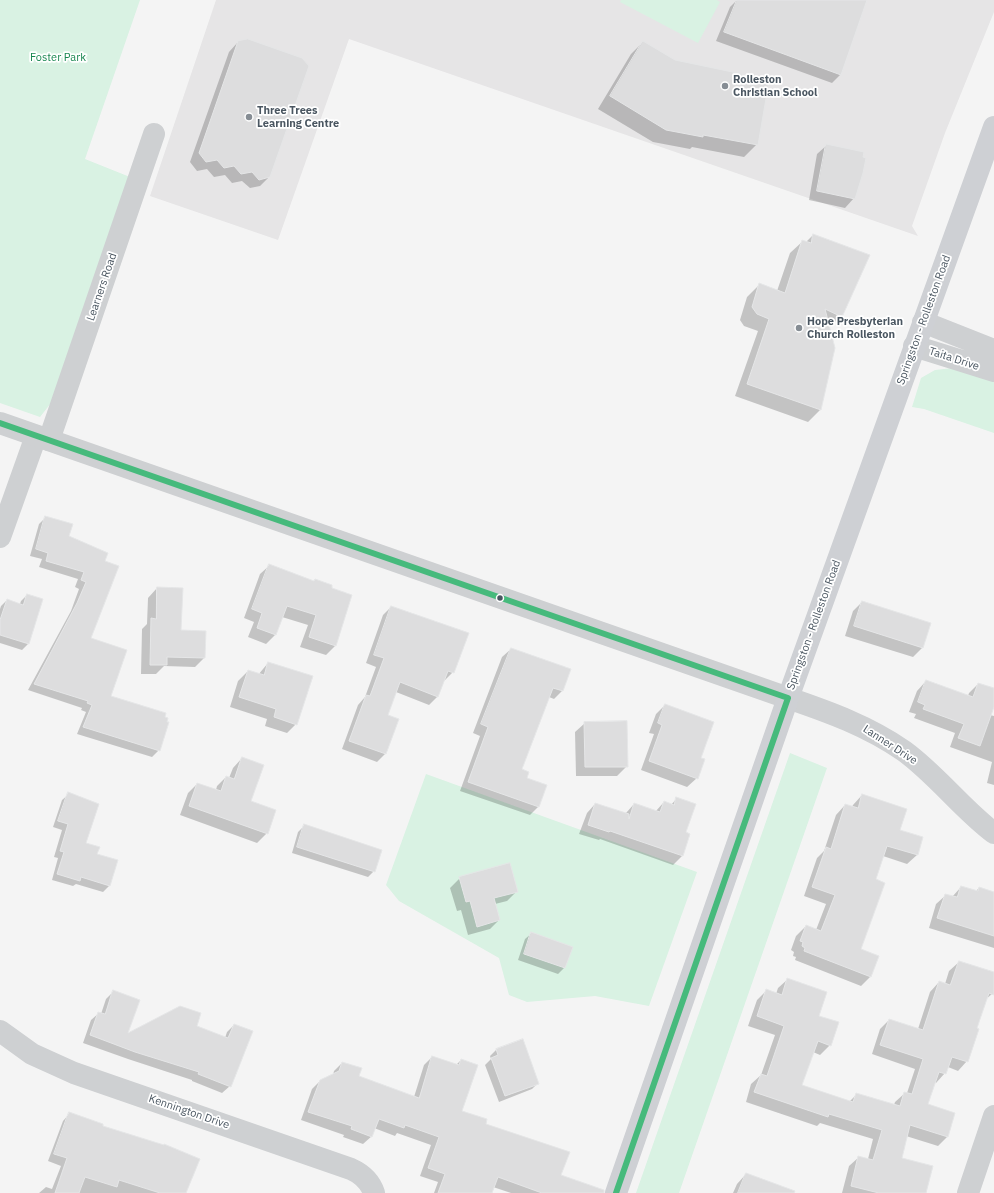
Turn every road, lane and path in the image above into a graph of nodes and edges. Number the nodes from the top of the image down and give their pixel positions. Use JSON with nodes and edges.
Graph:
{"nodes":[{"id":1,"x":994,"y":127,"type":"edge"},
{"id":2,"x":154,"y":134,"type":"dead end"},
{"id":3,"x":923,"y":322,"type":"junction"},
{"id":4,"x":914,"y":346,"type":"junction"},
{"id":5,"x":994,"y":350,"type":"edge"},
{"id":6,"x":994,"y":372,"type":"edge"},
{"id":7,"x":0,"y":423,"type":"edge"},
{"id":8,"x":43,"y":438,"type":"junction"},
{"id":9,"x":0,"y":537,"type":"edge"},
{"id":10,"x":788,"y":698,"type":"junction"},
{"id":11,"x":994,"y":833,"type":"edge"},
{"id":12,"x":0,"y":1031,"type":"edge"},
{"id":13,"x":994,"y":1116,"type":"edge"},
{"id":14,"x":374,"y":1193,"type":"edge"},
{"id":15,"x":616,"y":1193,"type":"edge"},
{"id":16,"x":968,"y":1193,"type":"edge"}],
"edges":[{"from":1,"to":3,"type":"main road","name":"Springston - Rolleston Road"},
{"from":2,"to":8,"type":"street","name":"Learners Road"},
{"from":3,"to":4,"type":"main road","name":"Springston - Rolleston Road"},
{"from":3,"to":5,"type":"street","name":"Taita Drive"},
{"from":4,"to":6,"type":"street","name":"Taita Drive"},
{"from":4,"to":10,"type":"main road","name":"Springston - Rolleston Road"},
{"from":7,"to":8,"type":"street","name":"Lanner Drive"},
{"from":8,"to":9,"type":"street","name":"Learners Road"},
{"from":8,"to":10,"type":"street","name":"Lanner Drive"},
{"from":10,"to":11,"type":"street","name":"Lanner Drive"},
{"from":10,"to":15,"type":"main road","name":"Springston - Rolleston Road"},
{"from":12,"to":14,"type":"street","name":"Kennington Drive"},
{"from":13,"to":16,"type":"street"}]}
